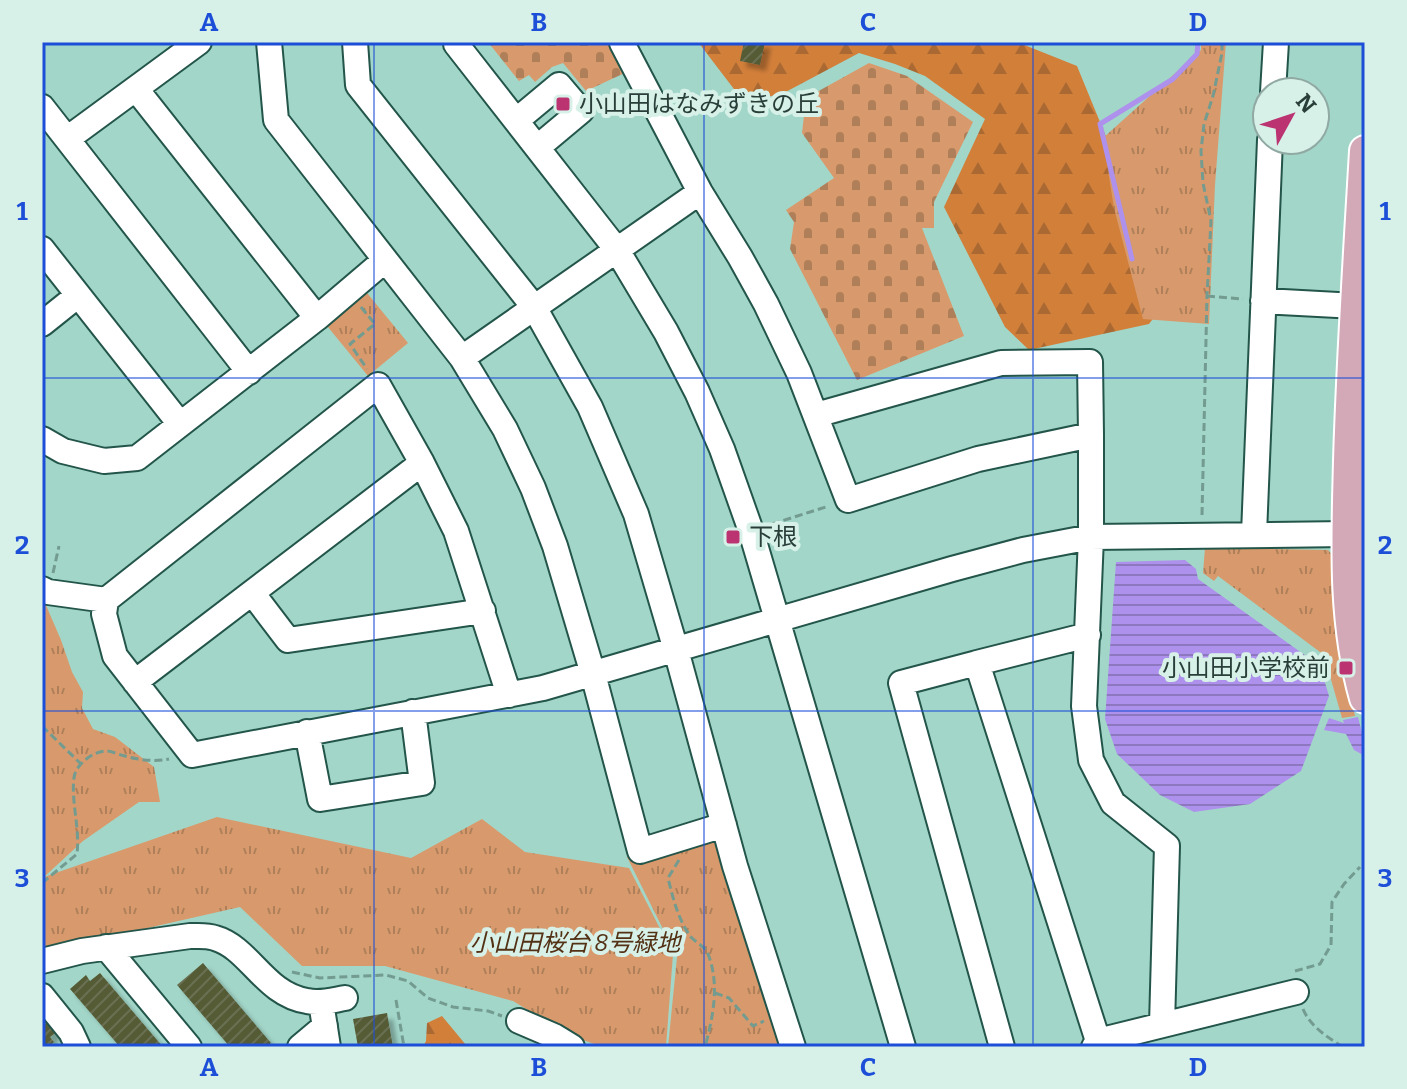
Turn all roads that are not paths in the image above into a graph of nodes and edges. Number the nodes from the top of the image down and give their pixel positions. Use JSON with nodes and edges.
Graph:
{"nodes":[{"id":1,"x":199,"y":42,"type":"edge"},
{"id":2,"x":269,"y":42,"type":"edge"},
{"id":3,"x":355,"y":42,"type":"edge"},
{"id":4,"x":1276,"y":42,"type":"edge"},
{"id":5,"x":622,"y":43,"type":"edge"},
{"id":6,"x":456,"y":44,"type":"dead end"},
{"id":7,"x":1274,"y":76,"type":"edge"},
{"id":8,"x":136,"y":89,"type":"junction"},
{"id":9,"x":42,"y":107,"type":"edge"},
{"id":10,"x":517,"y":120,"type":"junction"},
{"id":11,"x":67,"y":139,"type":"junction"},
{"id":12,"x":538,"y":147,"type":"junction"},
{"id":13,"x":1365,"y":151,"type":"edge"},
{"id":14,"x":1269,"y":156,"type":"edge"},
{"id":15,"x":700,"y":192,"type":"junction"},
{"id":16,"x":42,"y":249,"type":"edge"},
{"id":17,"x":617,"y":250,"type":"junction"},
{"id":18,"x":385,"y":260,"type":"junction"},
{"id":19,"x":77,"y":296,"type":"junction"},
{"id":20,"x":1359,"y":298,"type":"edge"},
{"id":21,"x":1263,"y":301,"type":"junction"},
{"id":22,"x":534,"y":307,"type":"junction"},
{"id":23,"x":317,"y":318,"type":"junction"},
{"id":24,"x":42,"y":324,"type":"edge"},
{"id":25,"x":462,"y":358,"type":"junction"},
{"id":26,"x":249,"y":372,"type":"junction"},
{"id":27,"x":816,"y":415,"type":"junction"},
{"id":28,"x":180,"y":424,"type":"junction"},
{"id":29,"x":1091,"y":435,"type":"junction"},
{"id":30,"x":42,"y":439,"type":"edge"},
{"id":31,"x":422,"y":463,"type":"junction"},
{"id":32,"x":1254,"y":534,"type":"junction"},
{"id":33,"x":1347,"y":534,"type":"junction"},
{"id":34,"x":1091,"y":537,"type":"junction"},
{"id":35,"x":45,"y":590,"type":"edge"},
{"id":36,"x":253,"y":594,"type":"junction"},
{"id":37,"x":106,"y":600,"type":"junction"},
{"id":38,"x":483,"y":611,"type":"junction"},
{"id":39,"x":779,"y":620,"type":"junction"},
{"id":40,"x":1088,"y":635,"type":"junction"},
{"id":41,"x":676,"y":650,"type":"junction"},
{"id":42,"x":977,"y":663,"type":"junction"},
{"id":43,"x":593,"y":674,"type":"junction"},
{"id":44,"x":135,"y":682,"type":"junction"},
{"id":45,"x":509,"y":695,"type":"junction"},
{"id":46,"x":1365,"y":698,"type":"edge"},
{"id":47,"x":413,"y":712,"type":"junction"},
{"id":48,"x":307,"y":732,"type":"junction"},
{"id":49,"x":724,"y":825,"type":"junction"},
{"id":50,"x":106,"y":947,"type":"junction"},
{"id":51,"x":42,"y":961,"type":"edge"},
{"id":52,"x":1296,"y":992,"type":"road end"},
{"id":53,"x":42,"y":996,"type":"edge"},
{"id":54,"x":345,"y":998,"type":"dead end"},
{"id":55,"x":280,"y":1014,"type":"dead end"},
{"id":56,"x":320,"y":1019,"type":"edge"},
{"id":57,"x":519,"y":1021,"type":"road end"},
{"id":58,"x":1162,"y":1025,"type":"junction"},
{"id":59,"x":1096,"y":1044,"type":"edge"},
{"id":60,"x":78,"y":1047,"type":"edge"},
{"id":61,"x":189,"y":1047,"type":"edge"},
{"id":62,"x":300,"y":1047,"type":"edge"},
{"id":63,"x":572,"y":1047,"type":"edge"},
{"id":64,"x":793,"y":1047,"type":"edge"},
{"id":65,"x":903,"y":1047,"type":"edge"},
{"id":66,"x":1002,"y":1047,"type":"edge"}],
"edges":[{"from":1,"to":8,"type":"street"},
{"from":2,"to":18,"type":"street"},
{"from":3,"to":22,"type":"street"},
{"from":4,"to":7,"type":"street"},
{"from":5,"to":15,"type":"street"},
{"from":6,"to":10,"type":"street"},
{"from":8,"to":11,"type":"street"},
{"from":8,"to":23,"type":"street"},
{"from":9,"to":11,"type":"street"},
{"from":10,"to":12,"type":"street"},
{"from":10,"to":12,"type":"street"},
{"from":11,"to":26,"type":"street"},
{"from":12,"to":17,"type":"street"},
{"from":13,"to":20,"type":"main road"},
{"from":14,"to":21,"type":"street"},
{"from":15,"to":17,"type":"street"},
{"from":15,"to":27,"type":"street"},
{"from":16,"to":19,"type":"street"},
{"from":17,"to":22,"type":"street"},
{"from":17,"to":39,"type":"street"},
{"from":18,"to":23,"type":"street"},
{"from":18,"to":25,"type":"street"},
{"from":19,"to":24,"type":"street"},
{"from":19,"to":28,"type":"street"},
{"from":20,"to":21,"type":"street"},
{"from":20,"to":33,"type":"main road"},
{"from":21,"to":32,"type":"street"},
{"from":22,"to":25,"type":"street"},
{"from":22,"to":41,"type":"street"},
{"from":23,"to":26,"type":"street"},
{"from":25,"to":43,"type":"street"},
{"from":26,"to":28,"type":"street"},
{"from":27,"to":29,"type":"street"},
{"from":27,"to":29,"type":"street"},
{"from":28,"to":30,"type":"street"},
{"from":29,"to":34,"type":"street"},
{"from":31,"to":36,"type":"street"},
{"from":31,"to":37,"type":"street"},
{"from":31,"to":38,"type":"street"},
{"from":32,"to":33,"type":"street"},
{"from":32,"to":34,"type":"street"},
{"from":33,"to":46,"type":"main road"},
{"from":34,"to":39,"type":"street"},
{"from":34,"to":40,"type":"street"},
{"from":35,"to":37,"type":"street"},
{"from":36,"to":38,"type":"street"},
{"from":36,"to":44,"type":"street"},
{"from":37,"to":44,"type":"street"},
{"from":38,"to":45,"type":"street"},
{"from":39,"to":41,"type":"street"},
{"from":39,"to":65,"type":"street"},
{"from":40,"to":42,"type":"street"},
{"from":40,"to":58,"type":"street"},
{"from":41,"to":43,"type":"street"},
{"from":41,"to":49,"type":"street"},
{"from":42,"to":59,"type":"street"},
{"from":42,"to":66,"type":"street"},
{"from":43,"to":45,"type":"street"},
{"from":43,"to":49,"type":"street"},
{"from":44,"to":48,"type":"street"},
{"from":45,"to":47,"type":"street"},
{"from":47,"to":48,"type":"street"},
{"from":47,"to":48,"type":"street"},
{"from":49,"to":64,"type":"street"},
{"from":50,"to":51,"type":"street"},
{"from":50,"to":56,"type":"street"},
{"from":50,"to":61,"type":"street"},
{"from":52,"to":58,"type":"street"},
{"from":53,"to":60,"type":"street"},
{"from":54,"to":56,"type":"street"},
{"from":55,"to":56,"type":"street"},
{"from":56,"to":62,"type":"street"},
{"from":57,"to":63,"type":"street"},
{"from":58,"to":59,"type":"street"}]}
